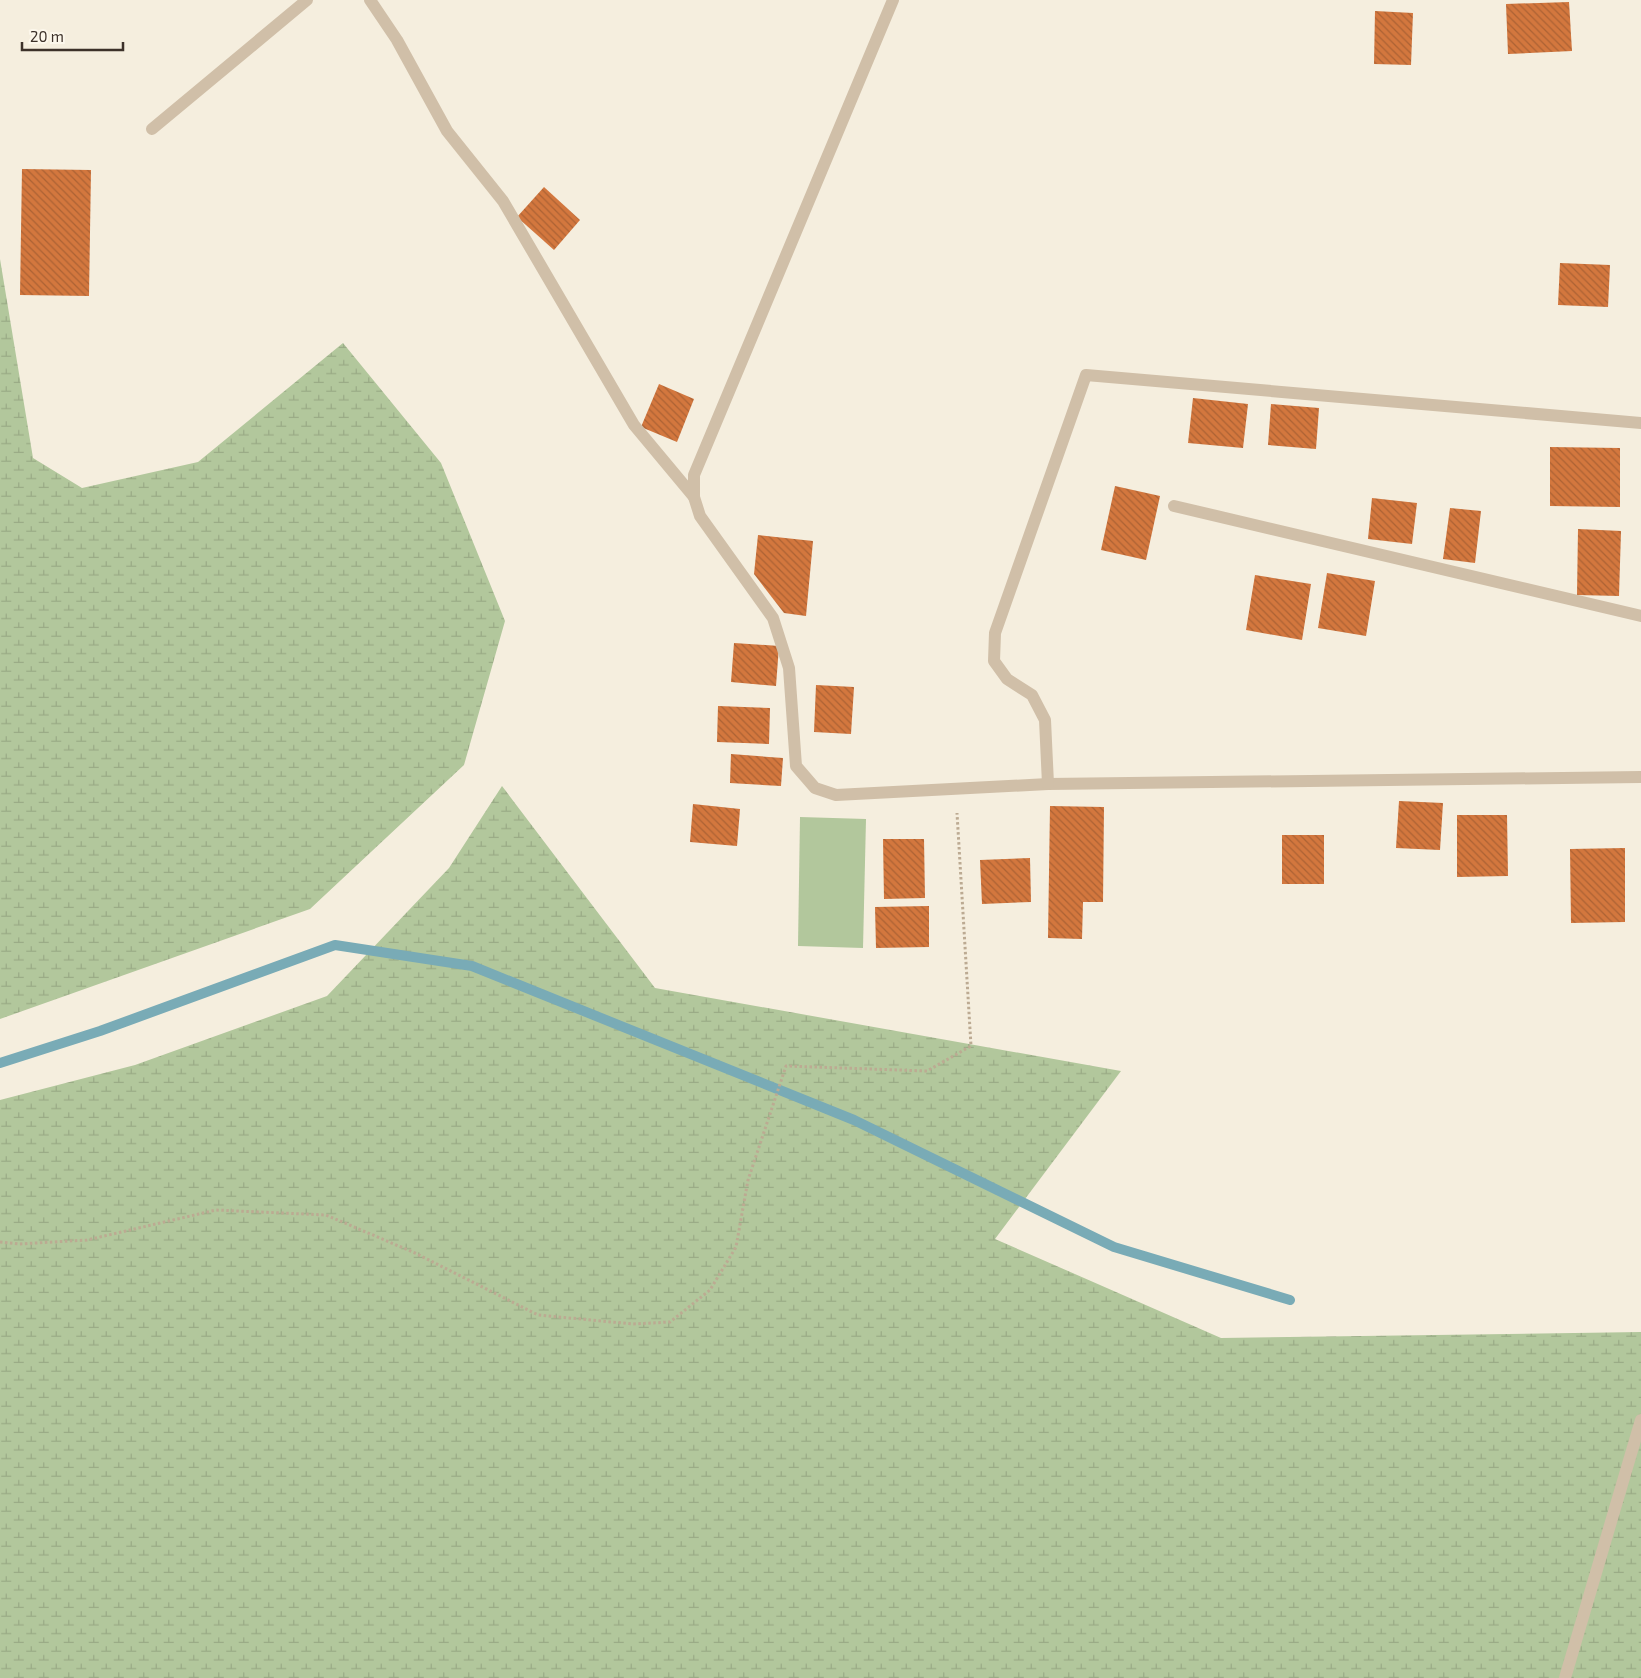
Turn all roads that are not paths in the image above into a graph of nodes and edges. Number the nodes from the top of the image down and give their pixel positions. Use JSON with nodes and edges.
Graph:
{"nodes":[{"id":1,"x":307,"y":0,"type":"edge"},
{"id":2,"x":370,"y":0,"type":"edge"},
{"id":3,"x":893,"y":0,"type":"edge"},
{"id":4,"x":152,"y":129,"type":"dead end"},
{"id":5,"x":1641,"y":423,"type":"edge"},
{"id":6,"x":694,"y":497,"type":"junction"},
{"id":7,"x":1174,"y":506,"type":"dead end"},
{"id":8,"x":1641,"y":616,"type":"edge"},
{"id":9,"x":1641,"y":777,"type":"edge"},
{"id":10,"x":1048,"y":784,"type":"junction"},
{"id":11,"x":1641,"y":1420,"type":"edge"},
{"id":12,"x":1564,"y":1678,"type":"edge"}],
"edges":[{"from":1,"to":4,"type":"street"},
{"from":2,"to":6,"type":"street"},
{"from":3,"to":6,"type":"street"},
{"from":5,"to":10,"type":"street"},
{"from":6,"to":10,"type":"street"},
{"from":7,"to":8,"type":"street"},
{"from":9,"to":10,"type":"street"},
{"from":11,"to":12,"type":"street"}]}
